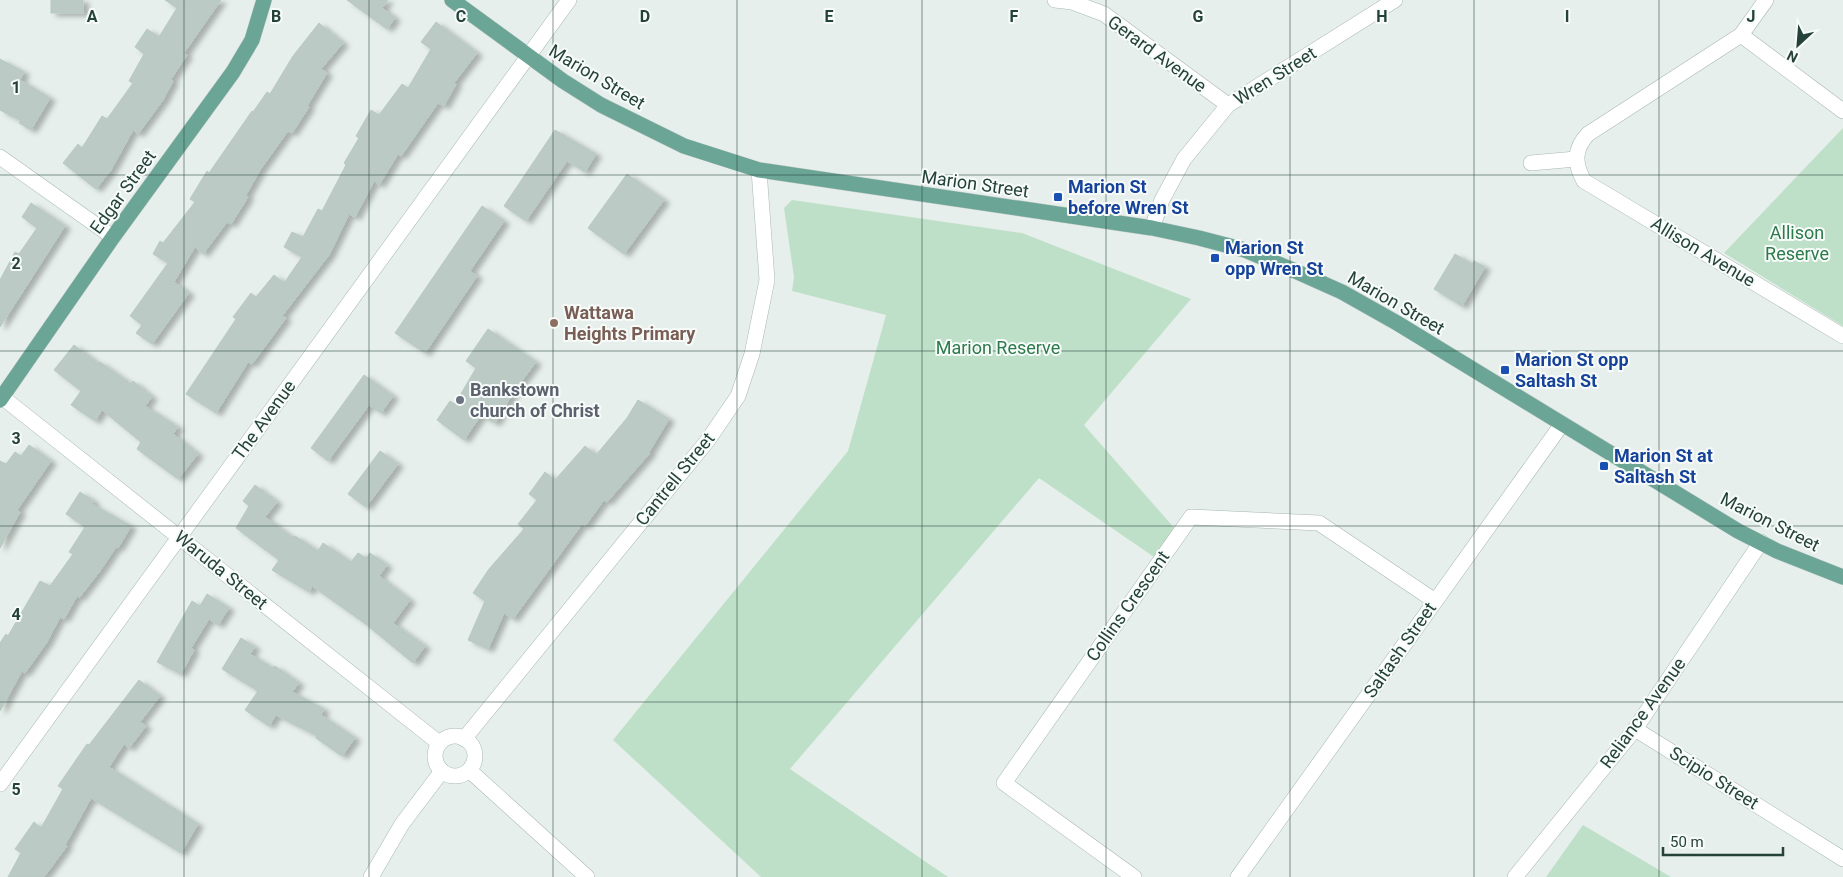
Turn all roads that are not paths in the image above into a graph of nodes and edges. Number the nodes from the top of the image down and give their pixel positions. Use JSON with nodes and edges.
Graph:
{"nodes":[{"id":1,"x":264,"y":0,"type":"edge"},
{"id":2,"x":452,"y":0,"type":"edge"},
{"id":3,"x":569,"y":0,"type":"edge"},
{"id":4,"x":1055,"y":0,"type":"edge"},
{"id":5,"x":1395,"y":0,"type":"edge"},
{"id":6,"x":1766,"y":0,"type":"edge"},
{"id":7,"x":1741,"y":35,"type":"junction"},
{"id":8,"x":528,"y":56,"type":"junction"},
{"id":9,"x":1228,"y":105,"type":"junction"},
{"id":10,"x":1843,"y":111,"type":"edge"},
{"id":11,"x":0,"y":157,"type":"edge"},
{"id":12,"x":1576,"y":158,"type":"junction"},
{"id":13,"x":1530,"y":164,"type":"dead end"},
{"id":14,"x":759,"y":170,"type":"junction"},
{"id":15,"x":1152,"y":228,"type":"junction"},
{"id":16,"x":113,"y":237,"type":"junction"},
{"id":17,"x":1843,"y":336,"type":"edge"},
{"id":18,"x":1,"y":398,"type":"edge"},
{"id":19,"x":1562,"y":424,"type":"junction"},
{"id":20,"x":179,"y":536,"type":"junction"},
{"id":21,"x":1761,"y":542,"type":"junction"},
{"id":22,"x":1843,"y":577,"type":"edge"},
{"id":23,"x":1435,"y":601,"type":"junction"},
{"id":24,"x":1635,"y":730,"type":"junction"},
{"id":25,"x":464,"y":738,"type":"junction"},
{"id":26,"x":439,"y":744,"type":"junction"},
{"id":27,"x":469,"y":770,"type":"junction"},
{"id":28,"x":442,"y":771,"type":"junction"},
{"id":29,"x":0,"y":784,"type":"edge"},
{"id":30,"x":1843,"y":859,"type":"edge"},
{"id":31,"x":371,"y":877,"type":"edge"},
{"id":32,"x":586,"y":877,"type":"edge"},
{"id":33,"x":1134,"y":877,"type":"edge"},
{"id":34,"x":1238,"y":877,"type":"edge"},
{"id":35,"x":1515,"y":877,"type":"edge"}],
"edges":[{"from":1,"to":16,"type":"main road","name":"Edgar Street"},
{"from":2,"to":8,"type":"main road","name":"Marion Street"},
{"from":3,"to":8,"type":"street","name":"The Avenue"},
{"from":4,"to":9,"type":"street","name":"Gerard Avenue"},
{"from":5,"to":9,"type":"street","name":"Wren Street"},
{"from":6,"to":7,"type":"street"},
{"from":7,"to":10,"type":"street"},
{"from":7,"to":12,"type":"street"},
{"from":8,"to":14,"type":"main road","name":"Marion Street"},
{"from":8,"to":20,"type":"street","name":"The Avenue"},
{"from":9,"to":15,"type":"street","name":"Wren Street"},
{"from":11,"to":16,"type":"street"},
{"from":12,"to":13,"type":"street"},
{"from":12,"to":17,"type":"street","name":"Allison Avenue"},
{"from":14,"to":15,"type":"main road","name":"Marion Street"},
{"from":14,"to":25,"type":"street","name":"Cantrell Street"},
{"from":15,"to":19,"type":"main road","name":"Marion Street"},
{"from":16,"to":18,"type":"main road","name":"Edgar Street"},
{"from":18,"to":20,"type":"street","name":"Waruda Street"},
{"from":19,"to":21,"type":"main road","name":"Marion Street"},
{"from":19,"to":23,"type":"street","name":"Saltash Street"},
{"from":20,"to":26,"type":"street","name":"Waruda Street"},
{"from":20,"to":29,"type":"street","name":"The Avenue"},
{"from":21,"to":22,"type":"main road","name":"Marion Street"},
{"from":21,"to":24,"type":"street","name":"Reliance Avenue"},
{"from":23,"to":33,"type":"street","name":"Collins Crescent"},
{"from":23,"to":34,"type":"street","name":"Saltash Street"},
{"from":24,"to":30,"type":"street","name":"Scipio Street"},
{"from":24,"to":35,"type":"street","name":"Reliance Avenue"},
{"from":25,"to":26,"type":"street"},
{"from":25,"to":27,"type":"street"},
{"from":26,"to":28,"type":"street"},
{"from":27,"to":28,"type":"street"},
{"from":27,"to":32,"type":"street"},
{"from":28,"to":31,"type":"street"}]}
